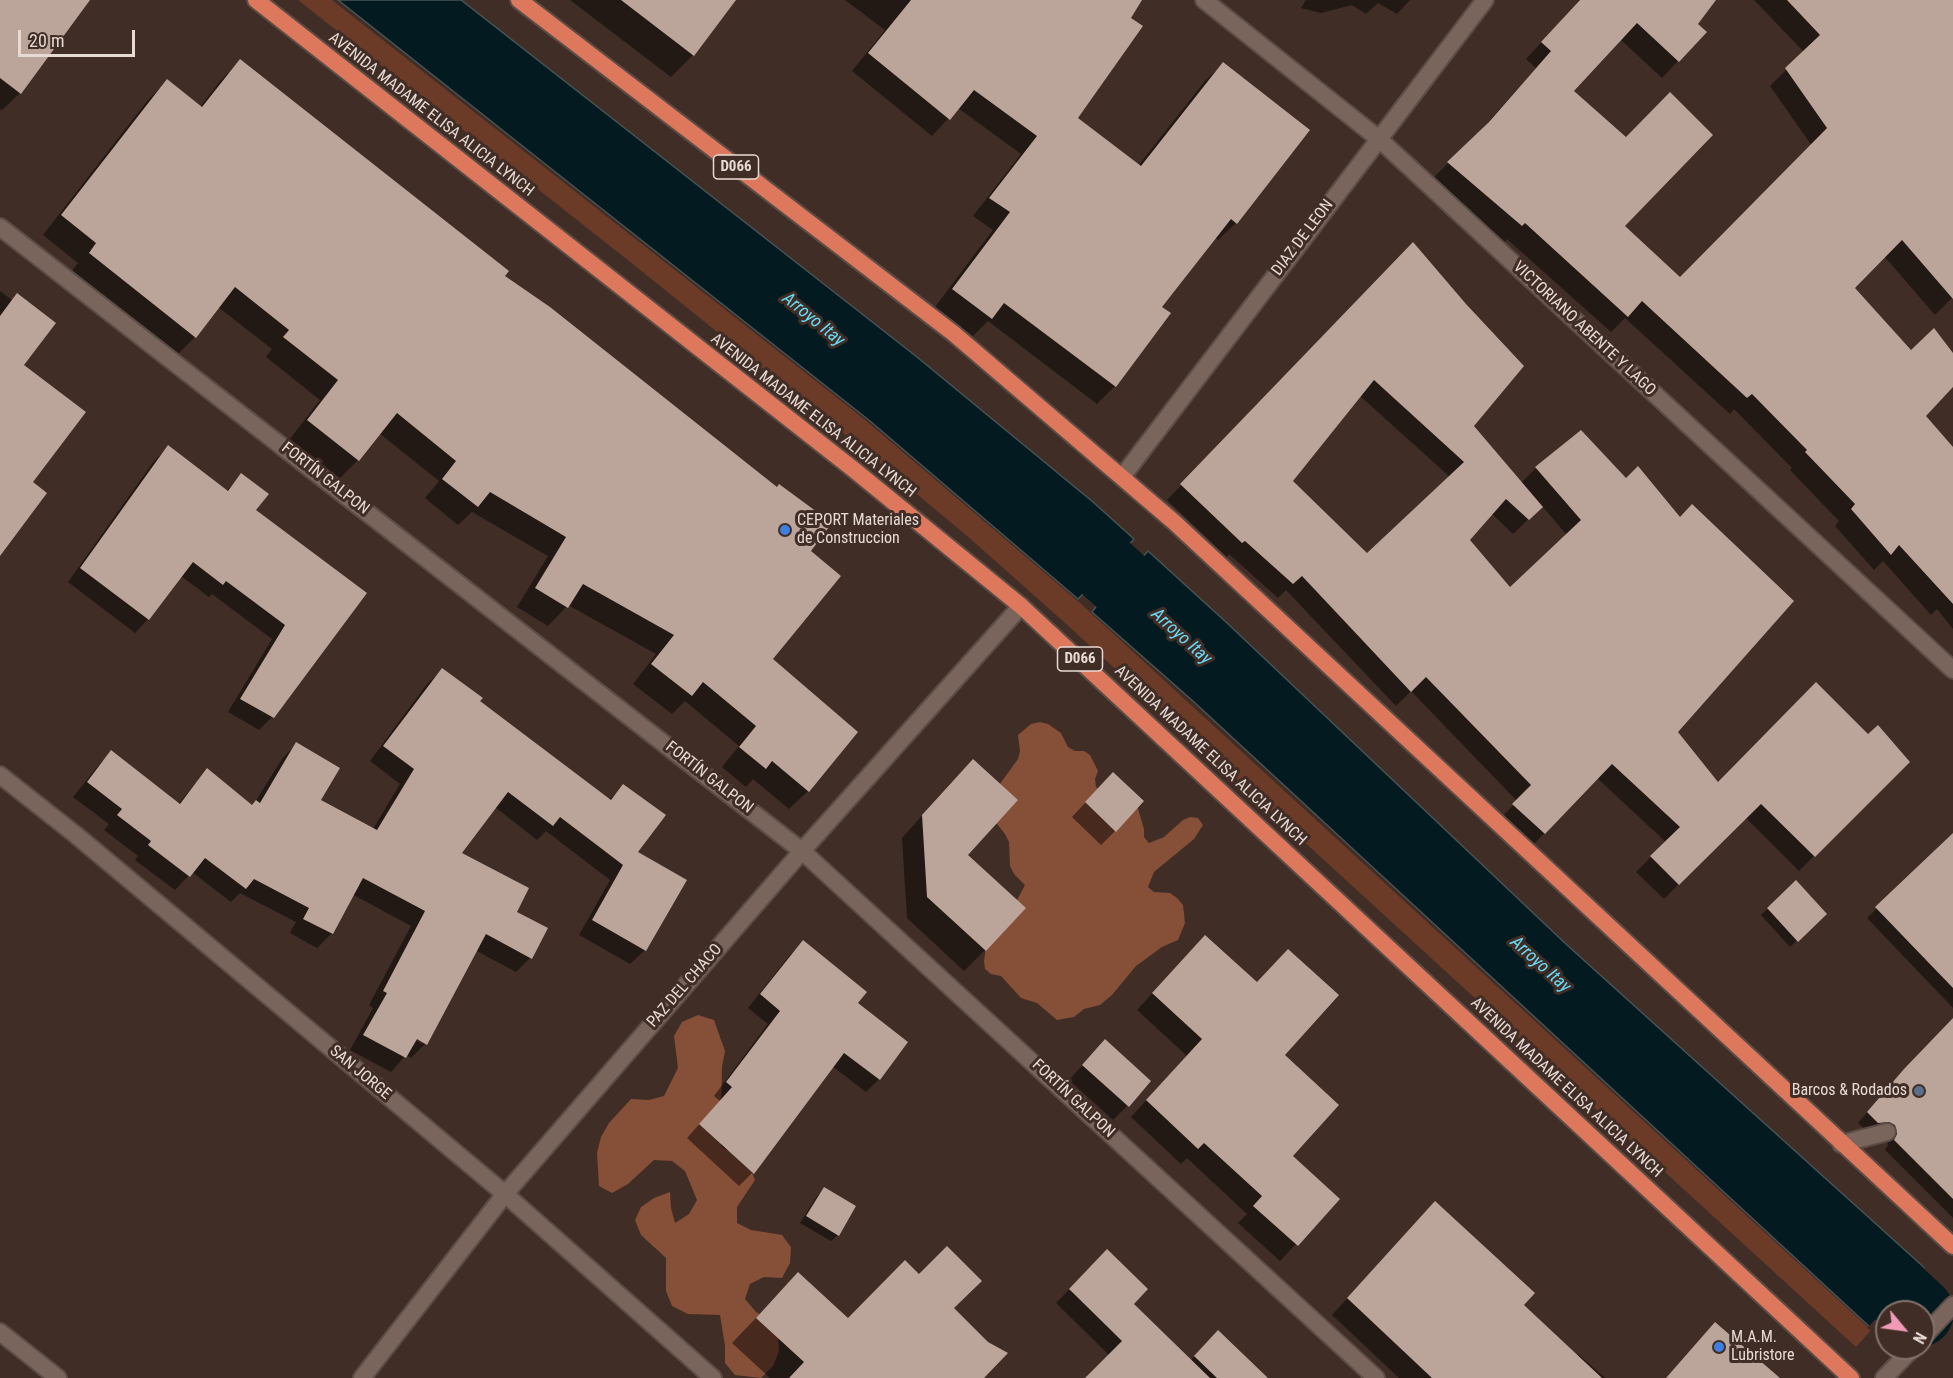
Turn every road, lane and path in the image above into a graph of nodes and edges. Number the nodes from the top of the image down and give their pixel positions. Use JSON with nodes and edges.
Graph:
{"nodes":[{"id":1,"x":256,"y":0,"type":"edge"},
{"id":2,"x":519,"y":0,"type":"edge"},
{"id":3,"x":1204,"y":0,"type":"edge"},
{"id":4,"x":1485,"y":0,"type":"edge"},
{"id":5,"x":1379,"y":139,"type":"junction"},
{"id":6,"x":0,"y":226,"type":"edge"},
{"id":7,"x":1122,"y":477,"type":"junction"},
{"id":8,"x":1021,"y":606,"type":"junction"},
{"id":9,"x":1953,"y":670,"type":"edge"},
{"id":10,"x":0,"y":775,"type":"edge"},
{"id":11,"x":802,"y":851,"type":"junction"},
{"id":12,"x":1887,"y":1132,"type":"dead end"},
{"id":13,"x":1841,"y":1144,"type":"junction"},
{"id":14,"x":505,"y":1194,"type":"junction"},
{"id":15,"x":1953,"y":1246,"type":"edge"},
{"id":16,"x":1953,"y":1305,"type":"edge"},
{"id":17,"x":1935,"y":1324,"type":"edge"},
{"id":18,"x":0,"y":1332,"type":"edge"},
{"id":19,"x":1902,"y":1360,"type":"edge"},
{"id":20,"x":1890,"y":1372,"type":"edge"},
{"id":21,"x":58,"y":1378,"type":"edge"},
{"id":22,"x":362,"y":1378,"type":"edge"},
{"id":23,"x":713,"y":1378,"type":"edge"},
{"id":24,"x":1376,"y":1378,"type":"edge"},
{"id":25,"x":1851,"y":1378,"type":"edge"}],
"edges":[{"from":1,"to":8,"type":"highway","name":"AVENIDA MADAME ELISA ALICIA LYNCH","number":"D066"},
{"from":2,"to":7,"type":"highway","number":"D066"},
{"from":3,"to":5,"type":"street","name":"VICTORIANO ABENTE Y LAGO"},
{"from":4,"to":5,"type":"street","name":"DIAZ DE LEON"},
{"from":5,"to":7,"type":"street","name":"DIAZ DE LEON"},
{"from":5,"to":9,"type":"street","name":"VICTORIANO ABENTE Y LAGO"},
{"from":6,"to":11,"type":"street","name":"FORTÍN GALPON"},
{"from":7,"to":13,"type":"highway","number":"D066"},
{"from":8,"to":11,"type":"street","name":"PAZ DEL CHACO"},
{"from":8,"to":25,"type":"highway","name":"AVENIDA MADAME ELISA ALICIA LYNCH","number":"D066"},
{"from":10,"to":14,"type":"street","name":"SAN JORGE"},
{"from":11,"to":14,"type":"street","name":"PAZ DEL CHACO"},
{"from":11,"to":24,"type":"street","name":"FORTÍN GALPON"},
{"from":12,"to":13,"type":"street"},
{"from":13,"to":15,"type":"highway","number":"D066"},
{"from":14,"to":22,"type":"street","name":"PAZ DEL CHACO"},
{"from":14,"to":23,"type":"street","name":"SAN JORGE"},
{"from":16,"to":17,"type":"street"},
{"from":18,"to":21,"type":"street"},
{"from":19,"to":20,"type":"street"}]}
